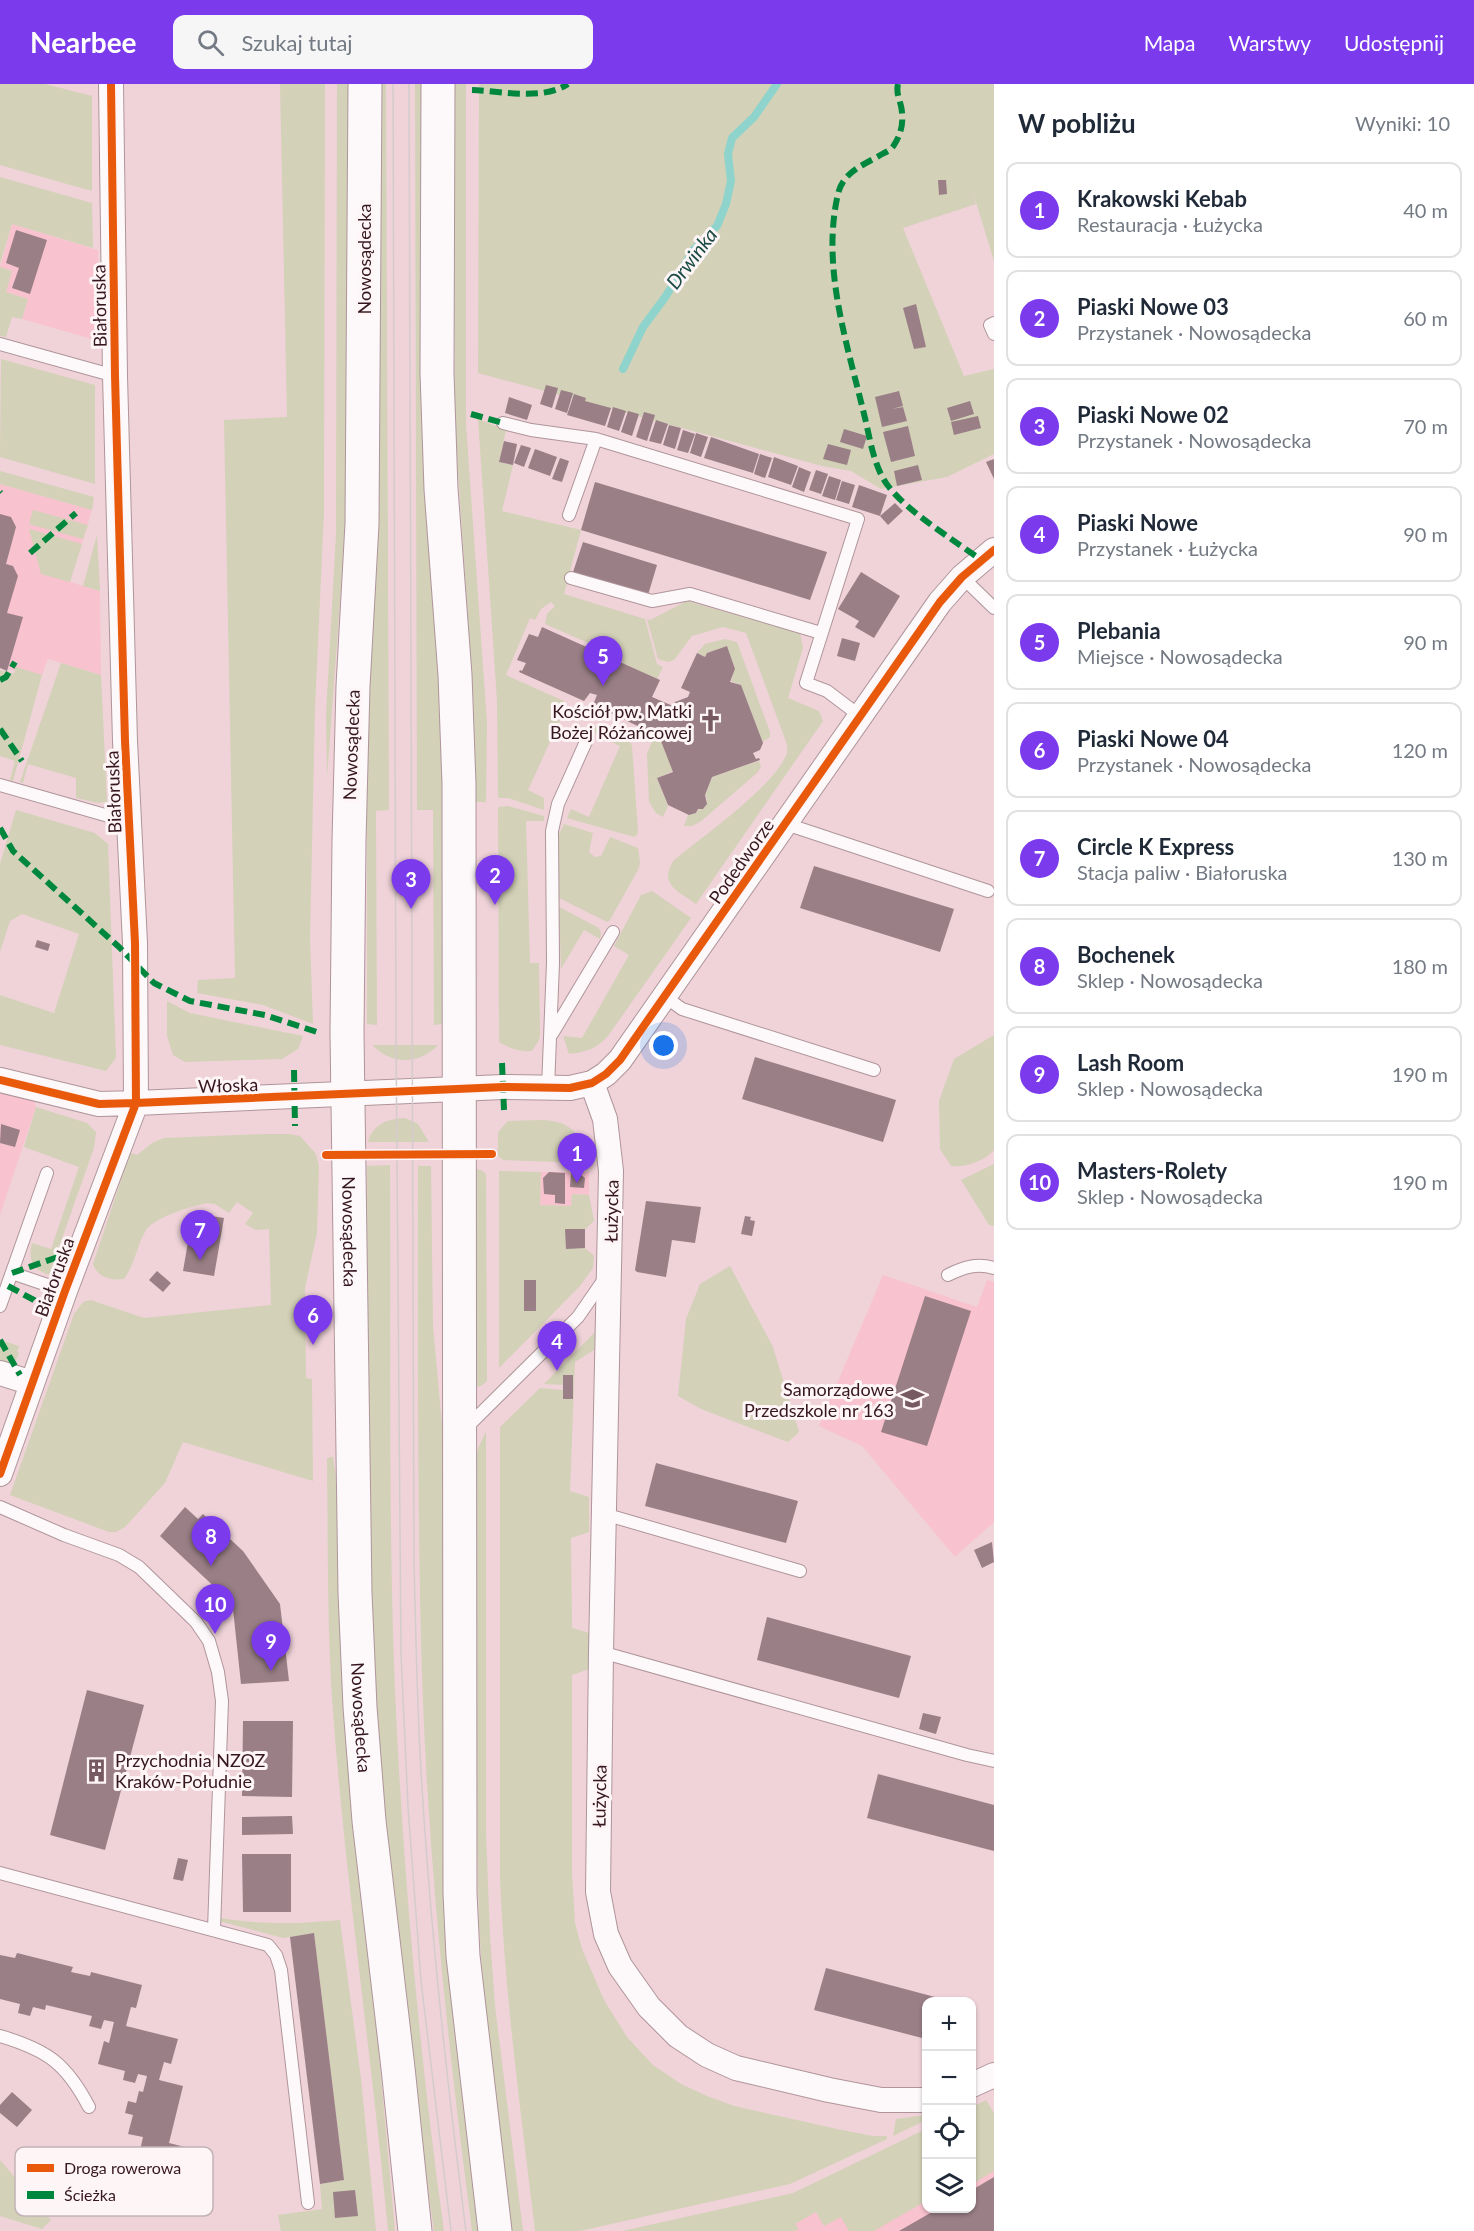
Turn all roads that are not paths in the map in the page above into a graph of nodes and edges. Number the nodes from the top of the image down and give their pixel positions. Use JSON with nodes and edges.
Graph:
{"nodes":[{"id":1,"x":110,"y":84,"type":"edge"},
{"id":2,"x":365,"y":84,"type":"edge"},
{"id":3,"x":438,"y":84,"type":"edge"},
{"id":4,"x":994,"y":323,"type":"edge"},
{"id":5,"x":994,"y":334,"type":"edge"},
{"id":6,"x":0,"y":344,"type":"edge"},
{"id":7,"x":115,"y":376,"type":"junction"},
{"id":8,"x":503,"y":423,"type":"dead end"},
{"id":9,"x":596,"y":439,"type":"junction"},
{"id":10,"x":569,"y":515,"type":"dead end"},
{"id":11,"x":994,"y":550,"type":"edge"},
{"id":12,"x":962,"y":577,"type":"junction"},
{"id":13,"x":571,"y":578,"type":"dead end"},
{"id":14,"x":994,"y":608,"type":"edge"},
{"id":15,"x":821,"y":633,"type":"junction"},
{"id":16,"x":860,"y":716,"type":"junction"},
{"id":17,"x":588,"y":737,"type":"dead end"},
{"id":18,"x":0,"y":785,"type":"edge"},
{"id":19,"x":128,"y":819,"type":"junction"},
{"id":20,"x":786,"y":824,"type":"junction"},
{"id":21,"x":988,"y":891,"type":"dead end"},
{"id":22,"x":613,"y":932,"type":"dead end"},
{"id":23,"x":664,"y":996,"type":"junction"},
{"id":24,"x":551,"y":1035,"type":"junction"},
{"id":25,"x":874,"y":1070,"type":"dead end"},
{"id":26,"x":0,"y":1080,"type":"edge"},
{"id":27,"x":592,"y":1083,"type":"junction"},
{"id":28,"x":548,"y":1088,"type":"junction"},
{"id":29,"x":459,"y":1089,"type":"junction"},
{"id":30,"x":347,"y":1094,"type":"junction"},
{"id":31,"x":136,"y":1103,"type":"junction"},
{"id":32,"x":47,"y":1173,"type":"dead end"},
{"id":33,"x":994,"y":1268,"type":"edge"},
{"id":34,"x":609,"y":1270,"type":"junction"},
{"id":35,"x":12,"y":1273,"type":"junction"},
{"id":36,"x":948,"y":1275,"type":"dead end"},
{"id":37,"x":65,"y":1291,"type":"junction"},
{"id":38,"x":0,"y":1306,"type":"edge"},
{"id":39,"x":0,"y":1374,"type":"edge"},
{"id":40,"x":32,"y":1383,"type":"junction"},
{"id":41,"x":459,"y":1435,"type":"junction"},
{"id":42,"x":0,"y":1474,"type":"edge"},
{"id":43,"x":0,"y":1507,"type":"edge"},
{"id":44,"x":604,"y":1514,"type":"junction"},
{"id":45,"x":800,"y":1571,"type":"dead end"},
{"id":46,"x":601,"y":1652,"type":"junction"},
{"id":47,"x":994,"y":1761,"type":"edge"},
{"id":48,"x":0,"y":1873,"type":"edge"},
{"id":49,"x":214,"y":1930,"type":"junction"},
{"id":50,"x":0,"y":2036,"type":"edge"},
{"id":51,"x":994,"y":2075,"type":"edge"},
{"id":52,"x":976,"y":2083,"type":"edge"},
{"id":53,"x":922,"y":2100,"type":"edge"},
{"id":54,"x":89,"y":2107,"type":"dead end"},
{"id":55,"x":308,"y":2203,"type":"dead end"},
{"id":56,"x":415,"y":2231,"type":"edge"},
{"id":57,"x":495,"y":2231,"type":"edge"}],
"edges":[{"from":1,"to":7,"type":"street","name":"Białoruska"},
{"from":2,"to":30,"type":"main road","name":"Nowosądecka"},
{"from":3,"to":29,"type":"main road"},
{"from":4,"to":5,"type":"lane"},
{"from":6,"to":7,"type":"lane"},
{"from":7,"to":19,"type":"street","name":"Białoruska"},
{"from":8,"to":9,"type":"lane"},
{"from":9,"to":10,"type":"lane"},
{"from":9,"to":15,"type":"lane"},
{"from":11,"to":12,"type":"street","name":"Podedworze"},
{"from":12,"to":14,"type":"lane"},
{"from":12,"to":16,"type":"street","name":"Podedworze"},
{"from":13,"to":15,"type":"lane"},
{"from":15,"to":16,"type":"lane"},
{"from":16,"to":20,"type":"street","name":"Podedworze"},
{"from":17,"to":24,"type":"lane"},
{"from":18,"to":19,"type":"lane"},
{"from":19,"to":31,"type":"street","name":"Białoruska"},
{"from":20,"to":21,"type":"lane"},
{"from":20,"to":23,"type":"street","name":"Podedworze"},
{"from":22,"to":24,"type":"lane"},
{"from":23,"to":25,"type":"lane"},
{"from":23,"to":27,"type":"street","name":"Podedworze"},
{"from":24,"to":28,"type":"lane"},
{"from":26,"to":31,"type":"street","name":"Włoska"},
{"from":27,"to":28,"type":"street","name":"Podedworze"},
{"from":27,"to":34,"type":"street","name":"Łużycka"},
{"from":28,"to":29,"type":"street","name":"Podedworze"},
{"from":29,"to":30,"type":"street","name":"Włoska"},
{"from":29,"to":41,"type":"main road"},
{"from":30,"to":31,"type":"street","name":"Włoska"},
{"from":30,"to":56,"type":"main road","name":"Nowosądecka"},
{"from":31,"to":37,"type":"street","name":"Białoruska"},
{"from":32,"to":35,"type":"lane"},
{"from":33,"to":36,"type":"lane"},
{"from":34,"to":41,"type":"lane"},
{"from":34,"to":44,"type":"street","name":"Łużycka"},
{"from":35,"to":37,"type":"lane"},
{"from":35,"to":38,"type":"lane"},
{"from":37,"to":40,"type":"street","name":"Białoruska"},
{"from":39,"to":40,"type":"street"},
{"from":40,"to":42,"type":"street","name":"Białoruska"},
{"from":41,"to":57,"type":"main road"},
{"from":43,"to":49,"type":"lane"},
{"from":44,"to":45,"type":"lane"},
{"from":44,"to":46,"type":"street","name":"Łużycka"},
{"from":46,"to":47,"type":"lane"},
{"from":46,"to":53,"type":"street","name":"Łużycka"},
{"from":48,"to":49,"type":"lane"},
{"from":49,"to":55,"type":"lane"},
{"from":50,"to":54,"type":"lane"},
{"from":51,"to":52,"type":"street"}]}
